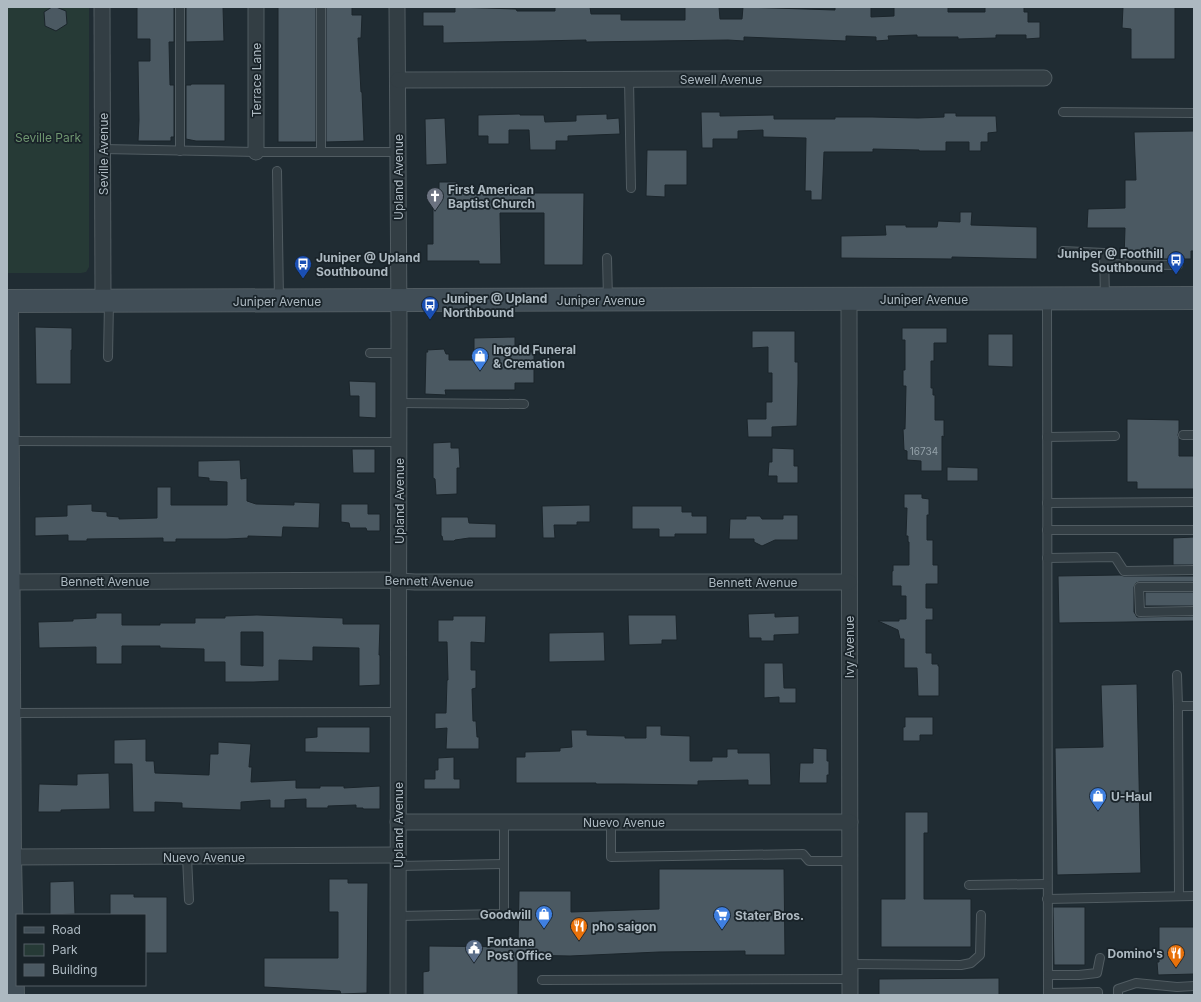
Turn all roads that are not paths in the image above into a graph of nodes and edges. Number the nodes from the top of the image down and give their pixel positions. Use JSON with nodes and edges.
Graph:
{"nodes":[{"id":1,"x":102,"y":7,"type":"edge"},
{"id":2,"x":180,"y":7,"type":"edge"},
{"id":3,"x":256,"y":7,"type":"edge"},
{"id":4,"x":321,"y":7,"type":"edge"},
{"id":5,"x":398,"y":7,"type":"edge"},
{"id":6,"x":1044,"y":78,"type":"dead end"},
{"id":7,"x":398,"y":80,"type":"junction"},
{"id":8,"x":629,"y":80,"type":"junction"},
{"id":9,"x":1063,"y":112,"type":"dead end"},
{"id":10,"x":1194,"y":113,"type":"edge"},
{"id":11,"x":103,"y":149,"type":"junction"},
{"id":12,"x":180,"y":151,"type":"junction"},
{"id":13,"x":321,"y":151,"type":"junction"},
{"id":14,"x":256,"y":152,"type":"junction"},
{"id":15,"x":398,"y":152,"type":"junction"},
{"id":16,"x":277,"y":171,"type":"dead end"},
{"id":17,"x":631,"y":188,"type":"dead end"},
{"id":18,"x":1063,"y":251,"type":"dead end"},
{"id":19,"x":607,"y":258,"type":"dead end"},
{"id":20,"x":1104,"y":264,"type":"junction"},
{"id":21,"x":1178,"y":265,"type":"dead end"},
{"id":22,"x":1047,"y":298,"type":"junction"},
{"id":23,"x":1105,"y":298,"type":"junction"},
{"id":24,"x":1194,"y":298,"type":"edge"},
{"id":25,"x":849,"y":299,"type":"junction"},
{"id":26,"x":399,"y":300,"type":"junction"},
{"id":27,"x":608,"y":300,"type":"junction"},
{"id":28,"x":7,"y":301,"type":"edge"},
{"id":29,"x":106,"y":301,"type":"junction"},
{"id":30,"x":279,"y":301,"type":"junction"},
{"id":31,"x":370,"y":353,"type":"dead end"},
{"id":32,"x":399,"y":353,"type":"junction"},
{"id":33,"x":108,"y":357,"type":"dead end"},
{"id":34,"x":399,"y":403,"type":"junction"},
{"id":35,"x":524,"y":404,"type":"dead end"},
{"id":36,"x":1182,"y":435,"type":"dead end"},
{"id":37,"x":1194,"y":435,"type":"edge"},
{"id":38,"x":1115,"y":436,"type":"dead end"},
{"id":39,"x":1047,"y":437,"type":"junction"},
{"id":40,"x":7,"y":441,"type":"edge"},
{"id":41,"x":399,"y":442,"type":"junction"},
{"id":42,"x":1194,"y":502,"type":"edge"},
{"id":43,"x":1047,"y":504,"type":"junction"},
{"id":44,"x":1047,"y":530,"type":"junction"},
{"id":45,"x":1194,"y":530,"type":"edge"},
{"id":46,"x":1047,"y":558,"type":"junction"},
{"id":47,"x":1194,"y":570,"type":"edge"},
{"id":48,"x":399,"y":580,"type":"junction"},
{"id":49,"x":8,"y":582,"type":"junction"},
{"id":50,"x":849,"y":582,"type":"junction"},
{"id":51,"x":1194,"y":587,"type":"edge"},
{"id":52,"x":1194,"y":611,"type":"edge"},
{"id":53,"x":1177,"y":675,"type":"dead end"},
{"id":54,"x":1178,"y":706,"type":"junction"},
{"id":55,"x":1194,"y":706,"type":"edge"},
{"id":56,"x":398,"y":712,"type":"junction"},
{"id":57,"x":9,"y":713,"type":"junction"},
{"id":58,"x":398,"y":822,"type":"junction"},
{"id":59,"x":504,"y":822,"type":"junction"},
{"id":60,"x":611,"y":822,"type":"junction"},
{"id":61,"x":850,"y":822,"type":"junction"},
{"id":62,"x":10,"y":857,"type":"junction"},
{"id":63,"x":187,"y":857,"type":"junction"},
{"id":64,"x":398,"y":860,"type":"junction"},
{"id":65,"x":850,"y":861,"type":"junction"},
{"id":66,"x":504,"y":864,"type":"junction"},
{"id":67,"x":1047,"y":884,"type":"junction"},
{"id":68,"x":969,"y":885,"type":"dead end"},
{"id":69,"x":1179,"y":896,"type":"junction"},
{"id":70,"x":1194,"y":896,"type":"edge"},
{"id":71,"x":1047,"y":899,"type":"junction"},
{"id":72,"x":189,"y":900,"type":"dead end"},
{"id":73,"x":981,"y":915,"type":"dead end"},
{"id":74,"x":398,"y":916,"type":"junction"},
{"id":75,"x":1100,"y":958,"type":"dead end"},
{"id":76,"x":850,"y":964,"type":"junction"},
{"id":77,"x":1048,"y":976,"type":"junction"},
{"id":78,"x":850,"y":979,"type":"junction"},
{"id":79,"x":542,"y":980,"type":"dead end"},
{"id":80,"x":1194,"y":986,"type":"edge"},
{"id":81,"x":1048,"y":994,"type":"edge"},
{"id":82,"x":13,"y":995,"type":"edge"},
{"id":83,"x":398,"y":995,"type":"edge"},
{"id":84,"x":850,"y":995,"type":"edge"},
{"id":85,"x":1098,"y":995,"type":"edge"},
{"id":86,"x":1118,"y":995,"type":"edge"}],
"edges":[{"from":1,"to":11,"type":"street","name":"Seville Avenue"},
{"from":2,"to":12,"type":"lane"},
{"from":3,"to":14,"type":"street","name":"Terrace Lane"},
{"from":4,"to":13,"type":"lane"},
{"from":5,"to":7,"type":"street","name":"Upland Avenue"},
{"from":6,"to":8,"type":"street","name":"Sewell Avenue"},
{"from":7,"to":8,"type":"street","name":"Sewell Avenue"},
{"from":7,"to":15,"type":"street","name":"Upland Avenue"},
{"from":8,"to":17,"type":"lane"},
{"from":9,"to":10,"type":"lane"},
{"from":11,"to":12,"type":"lane"},
{"from":11,"to":29,"type":"street","name":"Seville Avenue"},
{"from":12,"to":14,"type":"lane"},
{"from":13,"to":14,"type":"lane"},
{"from":13,"to":15,"type":"lane"},
{"from":15,"to":26,"type":"street","name":"Upland Avenue"},
{"from":16,"to":30,"type":"lane"},
{"from":18,"to":20,"type":"lane"},
{"from":19,"to":27,"type":"lane"},
{"from":20,"to":21,"type":"lane"},
{"from":20,"to":23,"type":"lane"},
{"from":22,"to":23,"type":"street","name":"Juniper Avenue"},
{"from":22,"to":25,"type":"street","name":"Juniper Avenue"},
{"from":22,"to":39,"type":"lane"},
{"from":23,"to":24,"type":"street","name":"Juniper Avenue"},
{"from":25,"to":27,"type":"street","name":"Juniper Avenue"},
{"from":25,"to":50,"type":"street","name":"Ivy Avenue"},
{"from":26,"to":27,"type":"street","name":"Juniper Avenue"},
{"from":26,"to":30,"type":"street","name":"Juniper Avenue"},
{"from":26,"to":32,"type":"street","name":"Upland Avenue"},
{"from":28,"to":29,"type":"street","name":"Juniper Avenue"},
{"from":28,"to":40,"type":"street"},
{"from":29,"to":30,"type":"street","name":"Juniper Avenue"},
{"from":29,"to":33,"type":"lane"},
{"from":31,"to":32,"type":"lane"},
{"from":32,"to":34,"type":"street","name":"Upland Avenue"},
{"from":34,"to":35,"type":"lane"},
{"from":34,"to":41,"type":"street","name":"Upland Avenue"},
{"from":36,"to":37,"type":"lane"},
{"from":38,"to":39,"type":"lane"},
{"from":39,"to":43,"type":"lane"},
{"from":40,"to":41,"type":"lane"},
{"from":40,"to":49,"type":"street"},
{"from":41,"to":48,"type":"street","name":"Upland Avenue"},
{"from":42,"to":43,"type":"lane"},
{"from":43,"to":44,"type":"lane"},
{"from":44,"to":45,"type":"lane"},
{"from":44,"to":46,"type":"lane"},
{"from":46,"to":47,"type":"lane"},
{"from":46,"to":67,"type":"lane"},
{"from":48,"to":49,"type":"street","name":"Bennett Avenue"},
{"from":48,"to":50,"type":"street","name":"Bennett Avenue"},
{"from":48,"to":56,"type":"street","name":"Upland Avenue"},
{"from":49,"to":57,"type":"street"},
{"from":50,"to":61,"type":"street","name":"Ivy Avenue"},
{"from":51,"to":52,"type":"lane"},
{"from":53,"to":54,"type":"lane"},
{"from":54,"to":55,"type":"lane"},
{"from":54,"to":69,"type":"lane"},
{"from":56,"to":57,"type":"lane"},
{"from":56,"to":58,"type":"street","name":"Upland Avenue"},
{"from":57,"to":62,"type":"street"},
{"from":58,"to":59,"type":"street","name":"Nuevo Avenue"},
{"from":58,"to":64,"type":"street","name":"Upland Avenue"},
{"from":59,"to":60,"type":"street","name":"Nuevo Avenue"},
{"from":59,"to":66,"type":"lane"},
{"from":60,"to":61,"type":"street","name":"Nuevo Avenue"},
{"from":60,"to":65,"type":"lane"},
{"from":61,"to":65,"type":"street","name":"Ivy Avenue"},
{"from":62,"to":63,"type":"street","name":"Nuevo Avenue"},
{"from":62,"to":82,"type":"street"},
{"from":63,"to":64,"type":"street","name":"Nuevo Avenue"},
{"from":63,"to":72,"type":"lane"},
{"from":64,"to":66,"type":"lane"},
{"from":64,"to":74,"type":"street","name":"Upland Avenue"},
{"from":65,"to":76,"type":"street","name":"Ivy Avenue"},
{"from":66,"to":74,"type":"lane"},
{"from":67,"to":68,"type":"lane"},
{"from":67,"to":71,"type":"lane"},
{"from":69,"to":70,"type":"lane"},
{"from":69,"to":71,"type":"lane"},
{"from":71,"to":77,"type":"lane"},
{"from":73,"to":76,"type":"lane"},
{"from":74,"to":83,"type":"street","name":"Upland Avenue"},
{"from":75,"to":77,"type":"lane"},
{"from":76,"to":78,"type":"street","name":"Ivy Avenue"},
{"from":77,"to":81,"type":"lane"},
{"from":78,"to":79,"type":"lane"},
{"from":78,"to":84,"type":"street","name":"Ivy Avenue"},
{"from":80,"to":86,"type":"lane"},
{"from":81,"to":85,"type":"lane"}]}
